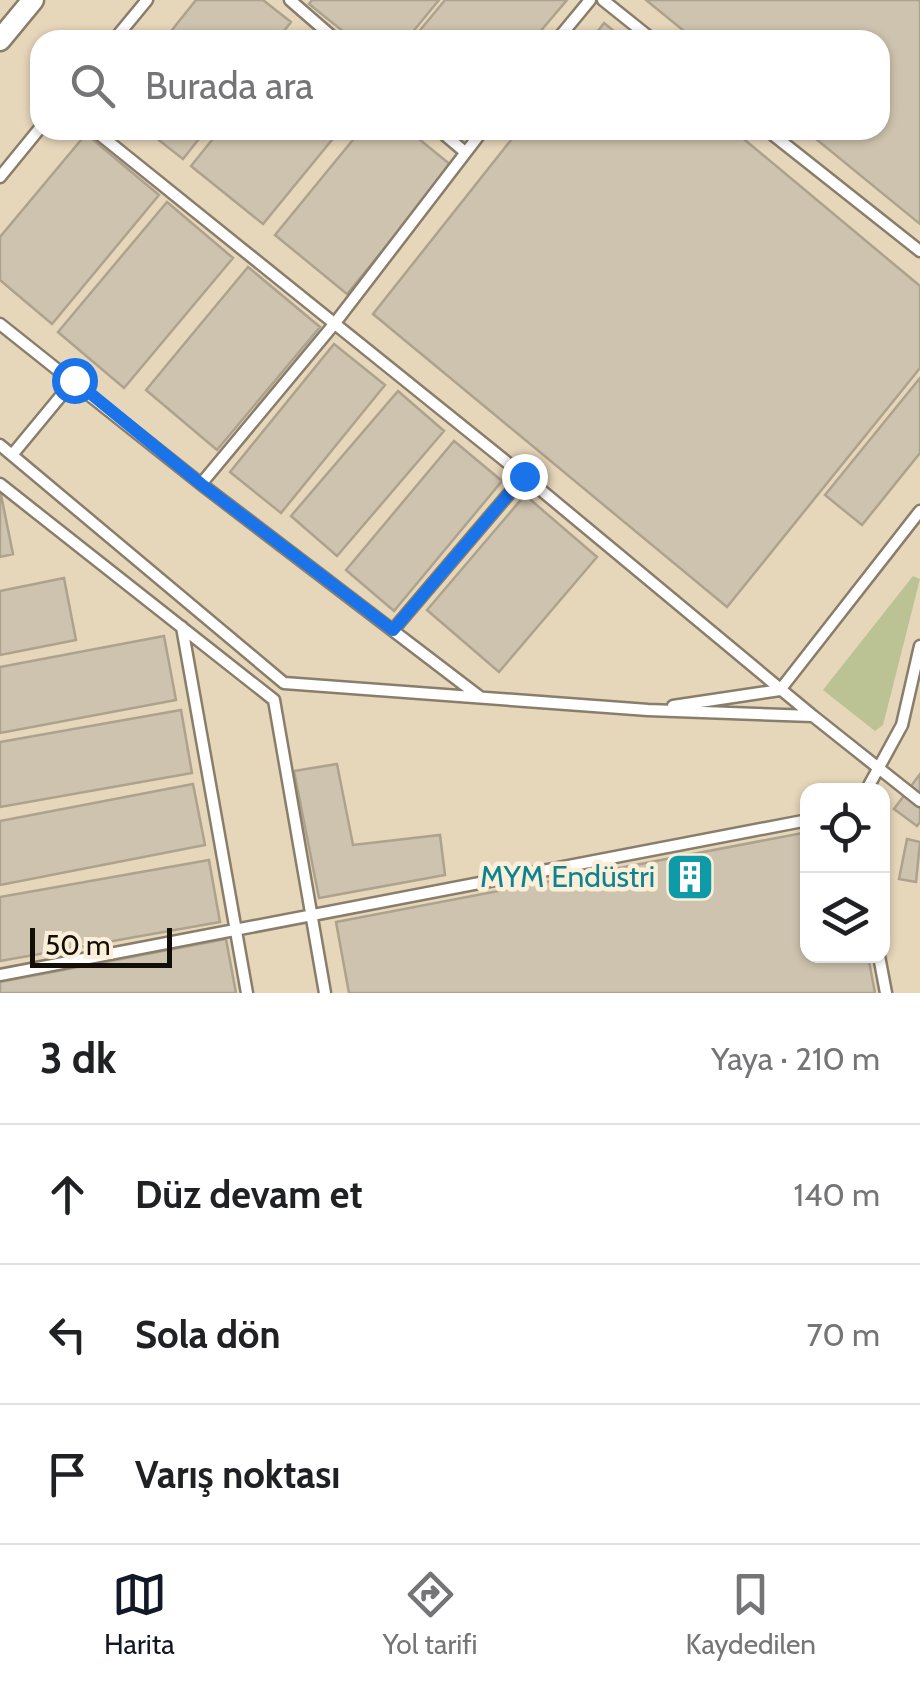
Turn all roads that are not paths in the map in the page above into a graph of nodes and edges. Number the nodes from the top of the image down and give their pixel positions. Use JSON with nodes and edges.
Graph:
{"nodes":[{"id":1,"x":33,"y":0,"type":"edge"},
{"id":2,"x":147,"y":0,"type":"edge"},
{"id":3,"x":290,"y":0,"type":"edge"},
{"id":4,"x":590,"y":0,"type":"edge"},
{"id":5,"x":602,"y":0,"type":"edge"},
{"id":6,"x":122,"y":30,"type":"edge"},
{"id":7,"x":324,"y":30,"type":"edge"},
{"id":8,"x":565,"y":30,"type":"edge"},
{"id":9,"x":640,"y":30,"type":"edge"},
{"id":10,"x":0,"y":40,"type":"edge"},
{"id":11,"x":30,"y":140,"type":"edge"},
{"id":12,"x":106,"y":140,"type":"edge"},
{"id":13,"x":451,"y":140,"type":"edge"},
{"id":14,"x":475,"y":140,"type":"edge"},
{"id":15,"x":780,"y":140,"type":"edge"},
{"id":16,"x":465,"y":152,"type":"junction"},
{"id":17,"x":0,"y":176,"type":"edge"},
{"id":18,"x":920,"y":251,"type":"edge"},
{"id":19,"x":0,"y":324,"type":"edge"},
{"id":20,"x":336,"y":324,"type":"junction"},
{"id":21,"x":74,"y":380,"type":"junction"},
{"id":22,"x":0,"y":445,"type":"edge"},
{"id":23,"x":12,"y":455,"type":"junction"},
{"id":24,"x":524,"y":476,"type":"junction"},
{"id":25,"x":0,"y":484,"type":"edge"},
{"id":26,"x":201,"y":484,"type":"junction"},
{"id":27,"x":920,"y":511,"type":"edge"},
{"id":28,"x":182,"y":627,"type":"junction"},
{"id":29,"x":393,"y":630,"type":"junction"},
{"id":30,"x":920,"y":646,"type":"edge"},
{"id":31,"x":780,"y":690,"type":"junction"},
{"id":32,"x":480,"y":698,"type":"junction"},
{"id":33,"x":648,"y":710,"type":"junction"},
{"id":34,"x":813,"y":716,"type":"junction"},
{"id":35,"x":880,"y":768,"type":"junction"},
{"id":36,"x":870,"y":783,"type":"edge"},
{"id":37,"x":920,"y":801,"type":"edge"},
{"id":38,"x":800,"y":821,"type":"edge"},
{"id":39,"x":311,"y":913,"type":"junction"},
{"id":40,"x":236,"y":928,"type":"junction"},
{"id":41,"x":880,"y":963,"type":"edge"},
{"id":42,"x":0,"y":975,"type":"edge"},
{"id":43,"x":247,"y":993,"type":"edge"},
{"id":44,"x":325,"y":993,"type":"edge"},
{"id":45,"x":886,"y":993,"type":"edge"}],
"edges":[{"from":1,"to":10,"type":"street"},
{"from":2,"to":6,"type":"lane"},
{"from":3,"to":7,"type":"lane"},
{"from":4,"to":8,"type":"lane"},
{"from":5,"to":9,"type":"lane"},
{"from":11,"to":17,"type":"lane"},
{"from":12,"to":20,"type":"lane"},
{"from":13,"to":16,"type":"lane"},
{"from":14,"to":16,"type":"lane"},
{"from":15,"to":18,"type":"lane"},
{"from":16,"to":20,"type":"lane"},
{"from":19,"to":21,"type":"lane"},
{"from":20,"to":24,"type":"lane"},
{"from":20,"to":26,"type":"lane"},
{"from":21,"to":23,"type":"lane"},
{"from":21,"to":26,"type":"lane"},
{"from":22,"to":23,"type":"lane"},
{"from":23,"to":32,"type":"lane"},
{"from":24,"to":29,"type":"lane"},
{"from":24,"to":31,"type":"lane"},
{"from":25,"to":28,"type":"lane"},
{"from":26,"to":29,"type":"lane"},
{"from":27,"to":31,"type":"lane"},
{"from":28,"to":39,"type":"lane"},
{"from":28,"to":40,"type":"lane"},
{"from":29,"to":32,"type":"lane"},
{"from":30,"to":35,"type":"lane"},
{"from":31,"to":33,"type":"lane"},
{"from":31,"to":34,"type":"lane"},
{"from":32,"to":33,"type":"lane"},
{"from":33,"to":34,"type":"lane"},
{"from":34,"to":35,"type":"lane"},
{"from":35,"to":36,"type":"lane"},
{"from":35,"to":37,"type":"lane"},
{"from":38,"to":39,"type":"lane"},
{"from":39,"to":40,"type":"lane"},
{"from":39,"to":44,"type":"lane"},
{"from":40,"to":42,"type":"lane"},
{"from":40,"to":43,"type":"lane"},
{"from":41,"to":45,"type":"lane"}]}
